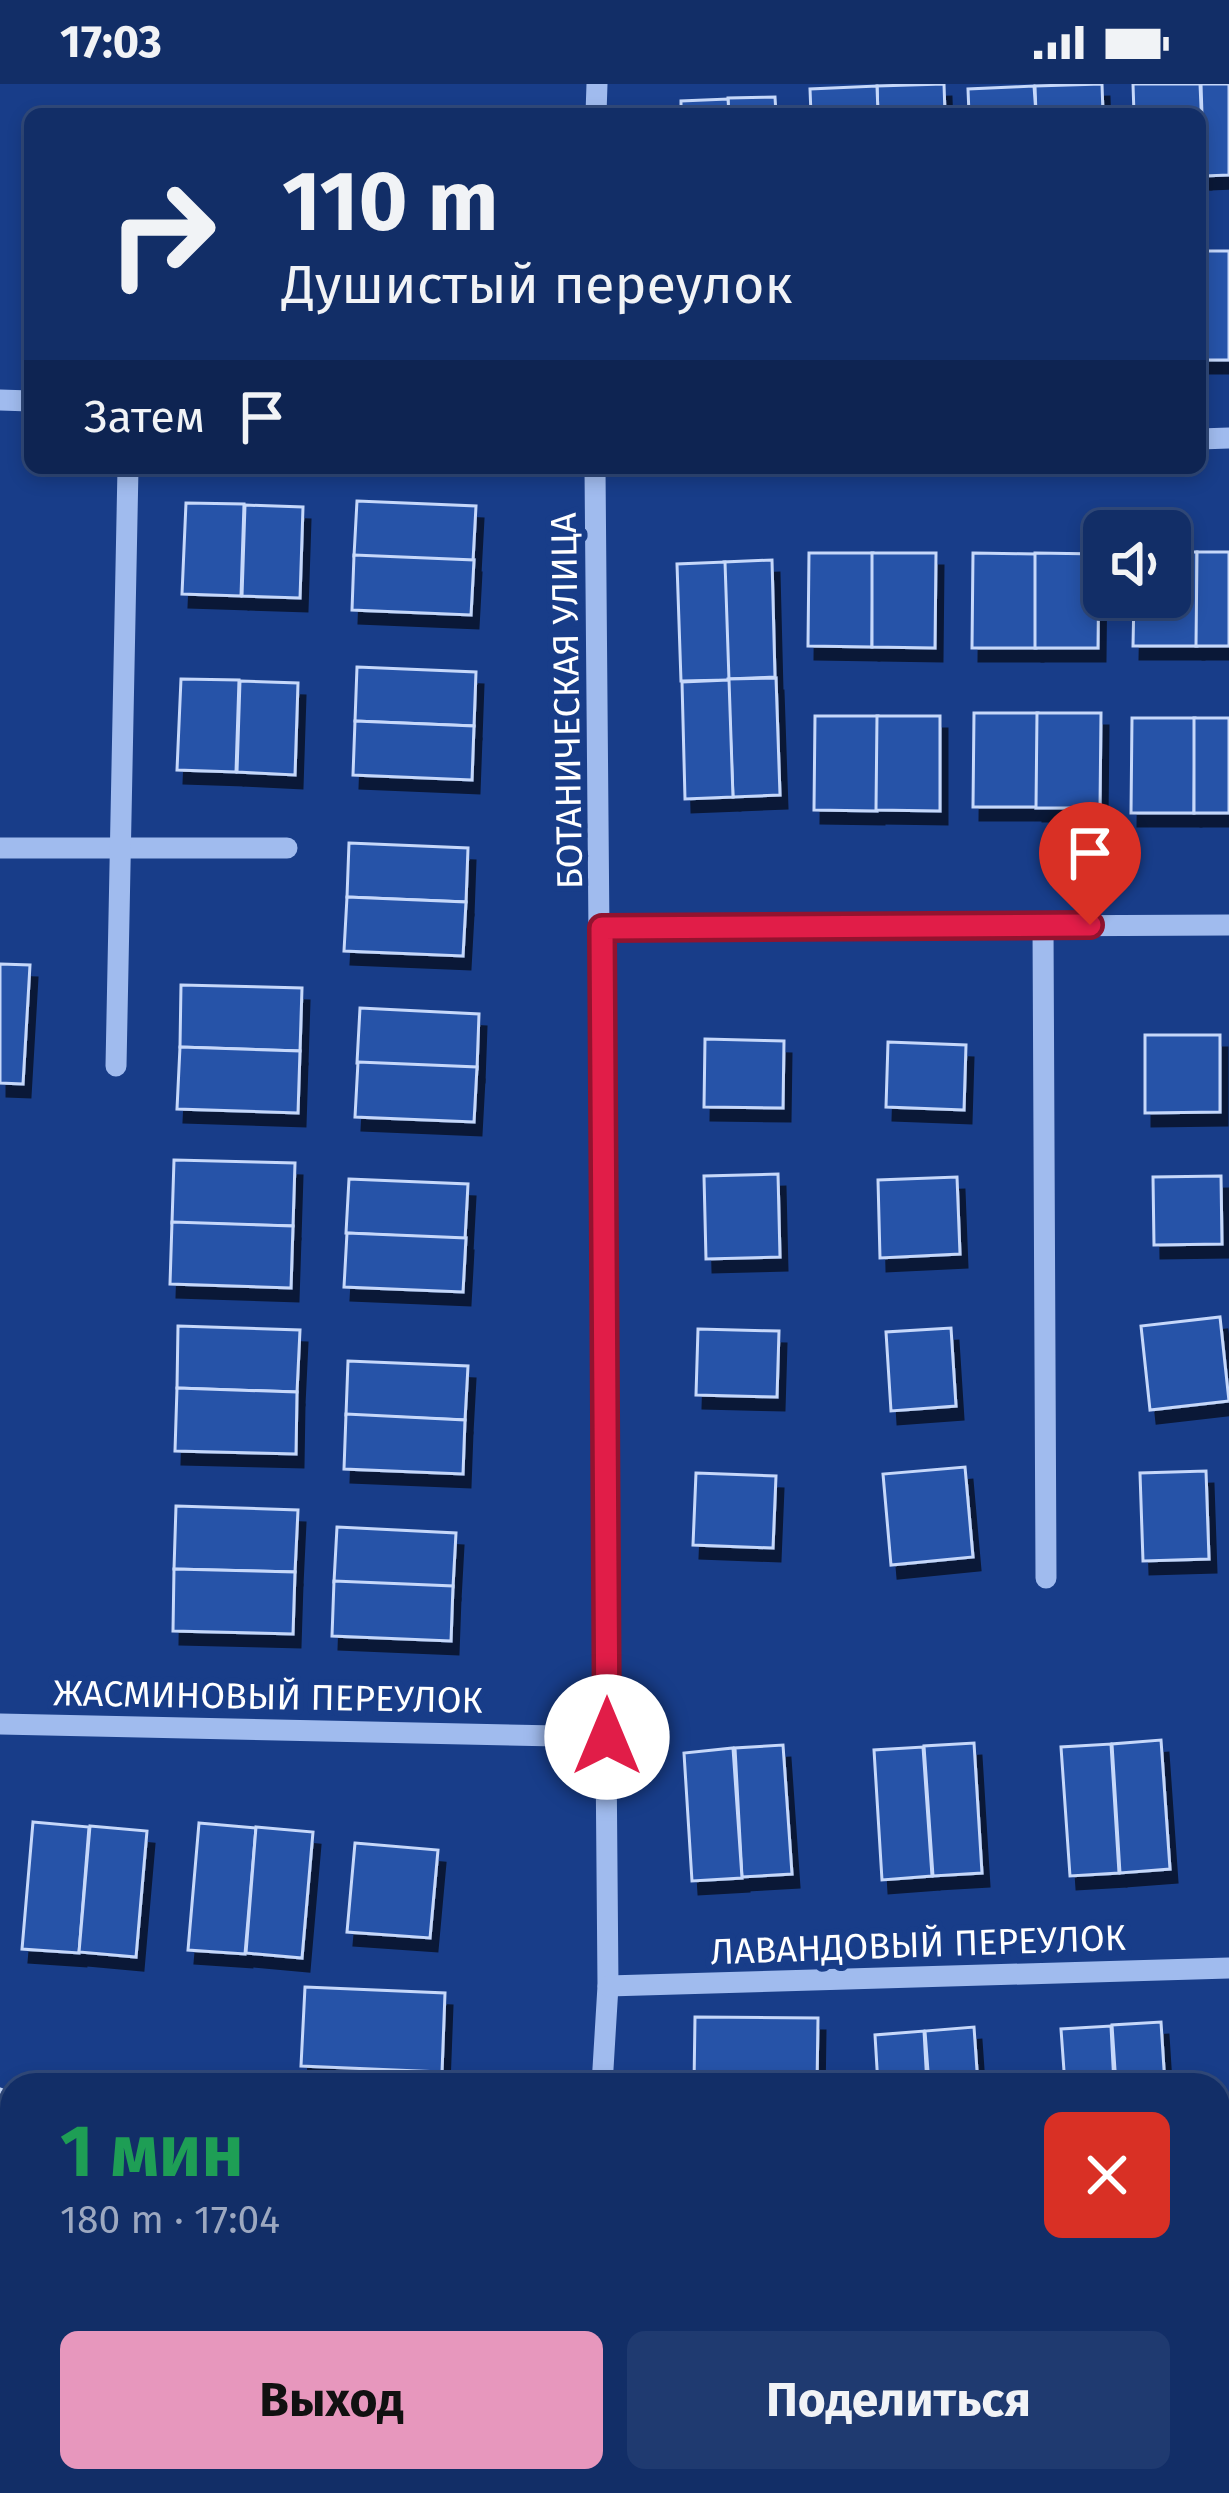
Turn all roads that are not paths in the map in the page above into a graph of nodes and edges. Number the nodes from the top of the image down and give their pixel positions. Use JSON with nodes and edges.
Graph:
{"nodes":[{"id":1,"x":128,"y":474,"type":"edge"},
{"id":2,"x":596,"y":474,"type":"edge"},
{"id":3,"x":0,"y":848,"type":"edge"},
{"id":4,"x":286,"y":848,"type":"dead end"},
{"id":5,"x":123,"y":850,"type":"junction"},
{"id":6,"x":1043,"y":925,"type":"junction"},
{"id":7,"x":1229,"y":925,"type":"edge"},
{"id":8,"x":602,"y":928,"type":"junction"},
{"id":9,"x":116,"y":1066,"type":"dead end"},
{"id":10,"x":1046,"y":1578,"type":"dead end"},
{"id":11,"x":0,"y":1724,"type":"edge"},
{"id":12,"x":607,"y":1737,"type":"junction"},
{"id":13,"x":1229,"y":1968,"type":"edge"},
{"id":14,"x":608,"y":1986,"type":"junction"},
{"id":15,"x":603,"y":2073,"type":"edge"}],
"edges":[{"from":1,"to":5,"type":"street"},
{"from":2,"to":8,"type":"street","name":"БОТАНИЧЕСКАЯ УЛИЦА"},
{"from":3,"to":5,"type":"street"},
{"from":4,"to":5,"type":"street"},
{"from":5,"to":9,"type":"street"},
{"from":6,"to":7,"type":"street"},
{"from":6,"to":8,"type":"street"},
{"from":6,"to":10,"type":"street"},
{"from":8,"to":12,"type":"street","name":"БОТАНИЧЕСКАЯ УЛИЦА"},
{"from":11,"to":12,"type":"street","name":"ЖАСМИНОВЫЙ ПЕРЕУЛОК"},
{"from":12,"to":14,"type":"street","name":"БОТАНИЧЕСКАЯ УЛИЦА"},
{"from":13,"to":14,"type":"street","name":"ЛАВАНДОВЫЙ ПЕРЕУЛОК"},
{"from":14,"to":15,"type":"street","name":"БОТАНИЧЕСКАЯ УЛИЦА"}]}
